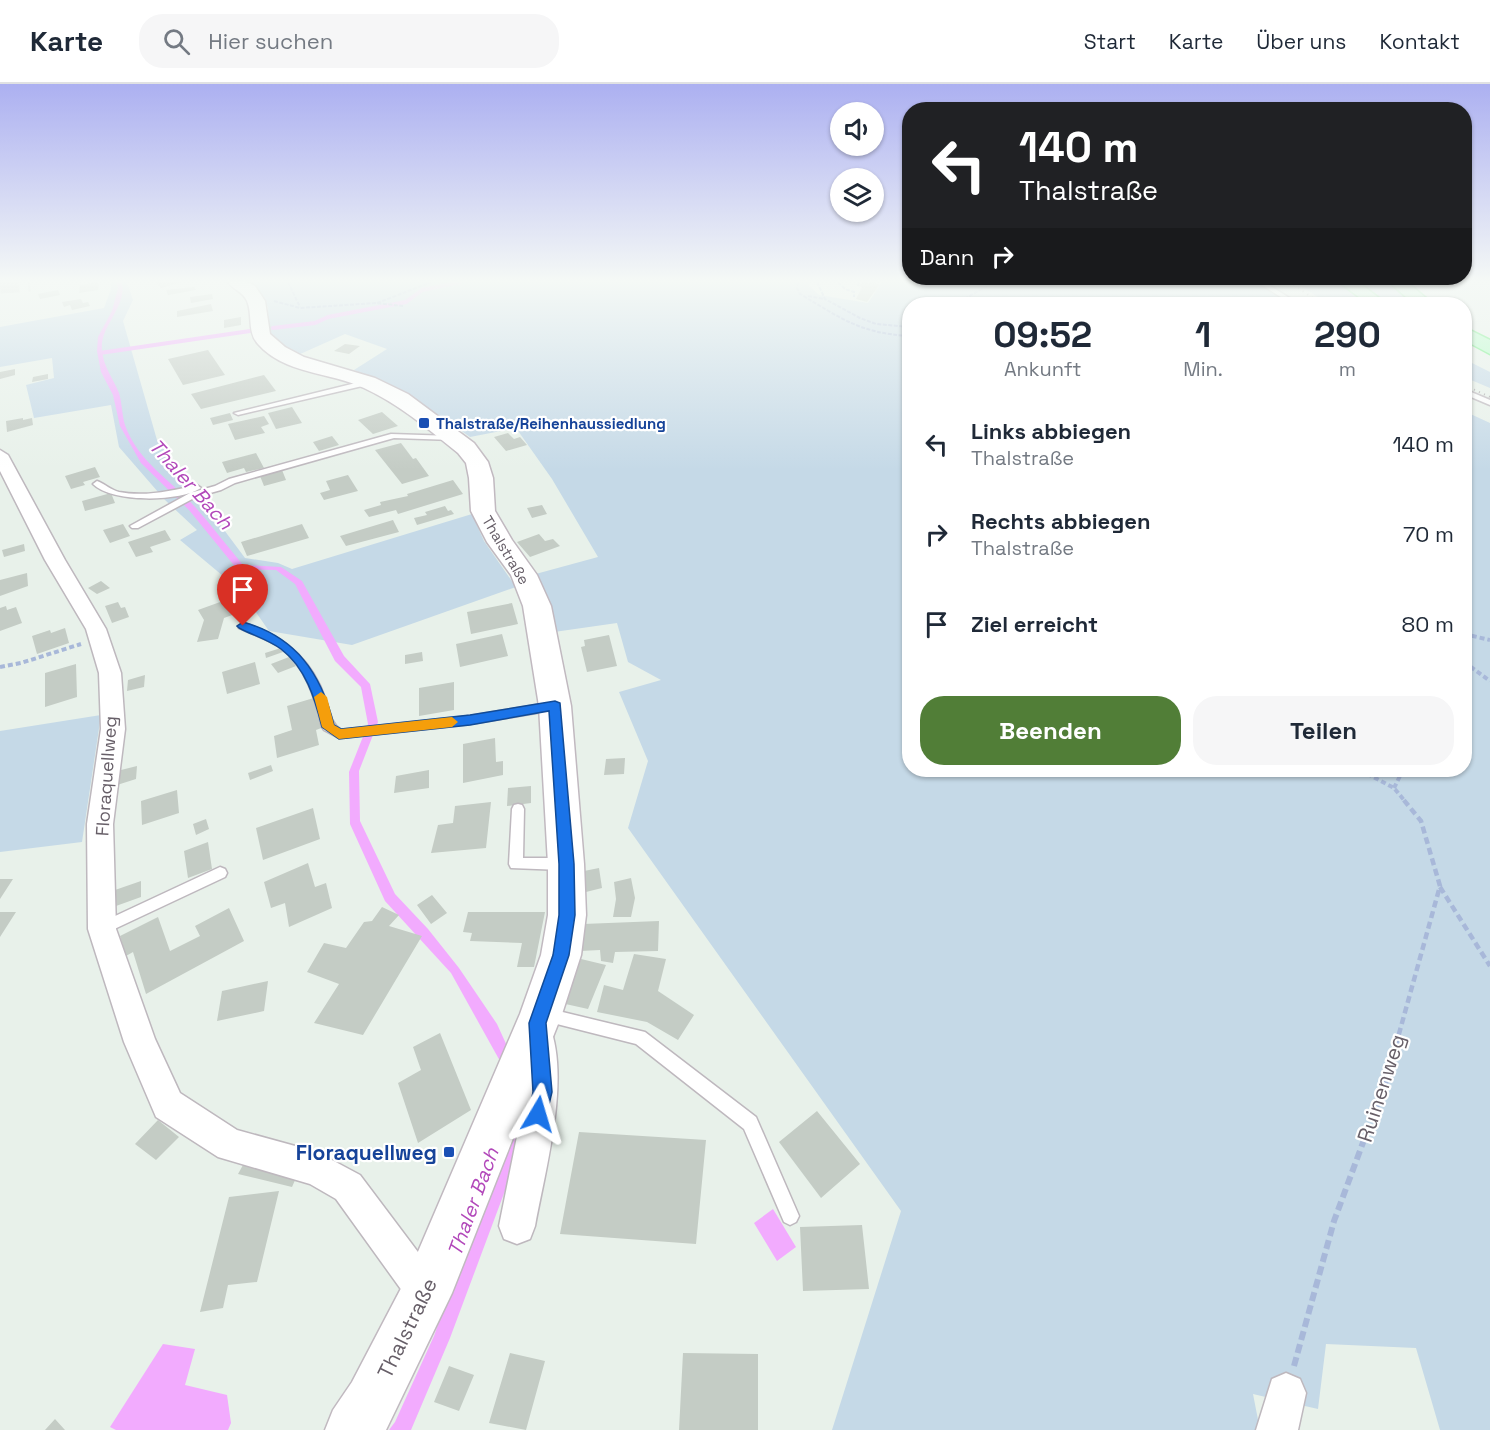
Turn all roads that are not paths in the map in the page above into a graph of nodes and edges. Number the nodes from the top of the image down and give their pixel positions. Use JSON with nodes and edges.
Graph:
{"nodes":[{"id":1,"x":270,"y":345,"type":"edge"},
{"id":2,"x":368,"y":382,"type":"junction"},
{"id":3,"x":1472,"y":395,"type":"edge"},
{"id":4,"x":1490,"y":403,"type":"edge"},
{"id":5,"x":238,"y":413,"type":"dead end"},
{"id":6,"x":453,"y":438,"type":"junction"},
{"id":7,"x":0,"y":455,"type":"edge"},
{"id":8,"x":97,"y":484,"type":"dead end"},
{"id":9,"x":188,"y":493,"type":"junction"},
{"id":10,"x":135,"y":526,"type":"dead end"},
{"id":11,"x":243,"y":626,"type":"dead end"},
{"id":12,"x":555,"y":706,"type":"junction"},
{"id":13,"x":518,"y":809,"type":"dead end"},
{"id":14,"x":566,"y":864,"type":"junction"},
{"id":15,"x":220,"y":873,"type":"dead end"},
{"id":16,"x":102,"y":928,"type":"junction"},
{"id":17,"x":534,"y":1029,"type":"junction"},
{"id":18,"x":790,"y":1216,"type":"dead end"},
{"id":19,"x":517,"y":1226,"type":"dead end"},
{"id":20,"x":426,"y":1293,"type":"junction"},
{"id":21,"x":353,"y":1430,"type":"edge"}],
"edges":[{"from":1,"to":2,"type":"main road","name":"Thalstraße"},
{"from":2,"to":5,"type":"lane"},
{"from":2,"to":6,"type":"main road","name":"Thalstraße"},
{"from":3,"to":4,"type":"lane"},
{"from":6,"to":9,"type":"lane"},
{"from":6,"to":12,"type":"main road","name":"Thalstraße"},
{"from":7,"to":16,"type":"street","name":"Floraquellweg"},
{"from":8,"to":9,"type":"lane"},
{"from":9,"to":10,"type":"lane"},
{"from":11,"to":12,"type":"lane"},
{"from":12,"to":14,"type":"main road","name":"Thalstraße"},
{"from":13,"to":14,"type":"lane"},
{"from":14,"to":17,"type":"main road","name":"Thalstraße"},
{"from":15,"to":16,"type":"lane"},
{"from":16,"to":20,"type":"street","name":"Floraquellweg"},
{"from":17,"to":18,"type":"lane"},
{"from":17,"to":19,"type":"street","name":"Thalstraße"},
{"from":17,"to":20,"type":"main road","name":"Thalstraße"},
{"from":20,"to":21,"type":"main road","name":"Thalstraße"}]}
